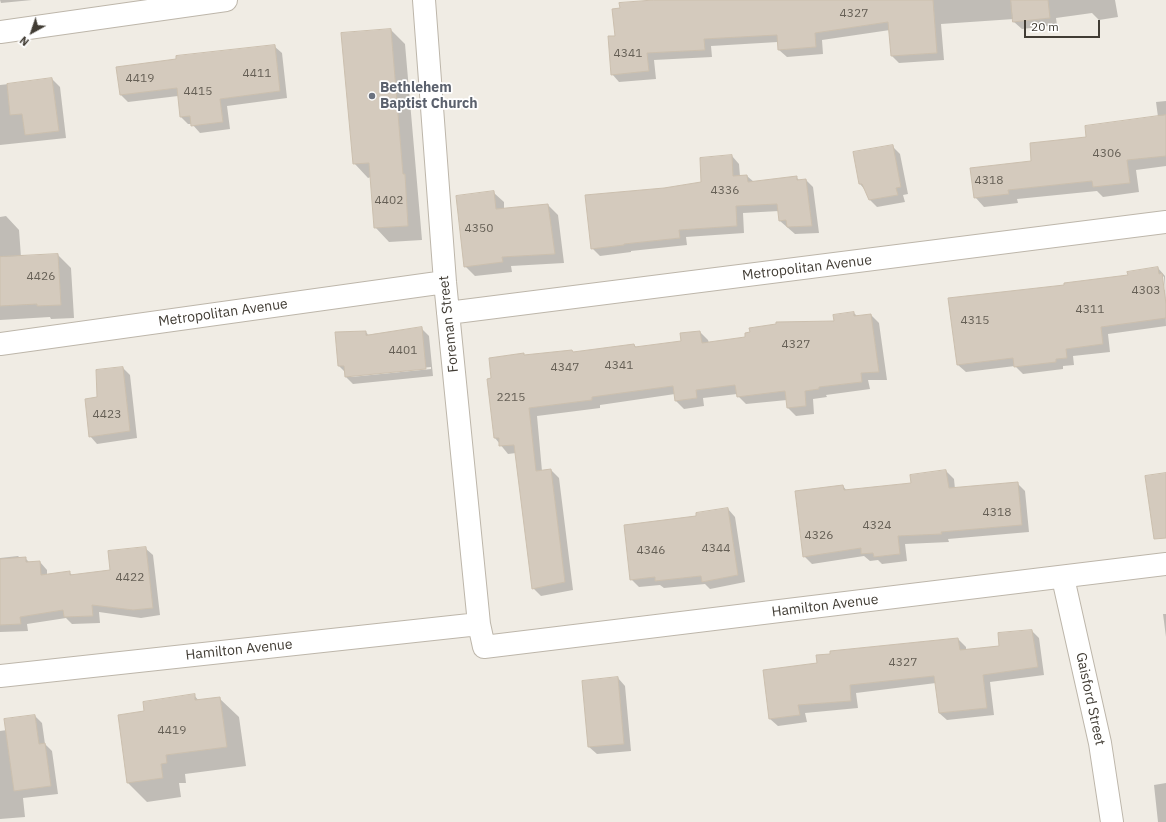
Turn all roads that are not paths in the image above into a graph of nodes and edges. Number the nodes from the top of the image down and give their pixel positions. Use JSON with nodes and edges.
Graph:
{"nodes":[{"id":1,"x":226,"y":0,"type":"edge"},
{"id":2,"x":424,"y":0,"type":"edge"},
{"id":3,"x":0,"y":32,"type":"edge"},
{"id":4,"x":1166,"y":222,"type":"edge"},
{"id":5,"x":445,"y":282,"type":"junction"},
{"id":6,"x":448,"y":313,"type":"junction"},
{"id":7,"x":0,"y":344,"type":"edge"},
{"id":8,"x":1166,"y":564,"type":"edge"},
{"id":9,"x":1063,"y":578,"type":"junction"},
{"id":10,"x":479,"y":624,"type":"junction"},
{"id":11,"x":484,"y":647,"type":"joint"},
{"id":12,"x":0,"y":676,"type":"edge"},
{"id":13,"x":1112,"y":822,"type":"edge"}],
"edges":[{"from":1,"to":3,"type":"street"},
{"from":2,"to":5,"type":"street","name":"Foreman Street"},
{"from":4,"to":6,"type":"street","name":"Metropolitan Avenue"},
{"from":5,"to":6,"type":"street","name":"Foreman Street"},
{"from":5,"to":7,"type":"street","name":"Metropolitan Avenue"},
{"from":6,"to":10,"type":"street","name":"Foreman Street"},
{"from":8,"to":9,"type":"street","name":"Hamilton Avenue"},
{"from":9,"to":11,"type":"street","name":"Hamilton Avenue"},
{"from":9,"to":13,"type":"street","name":"Gaisford Street"},
{"from":10,"to":11,"type":"street","name":"Foreman Street"},
{"from":10,"to":12,"type":"street","name":"Hamilton Avenue"}]}
